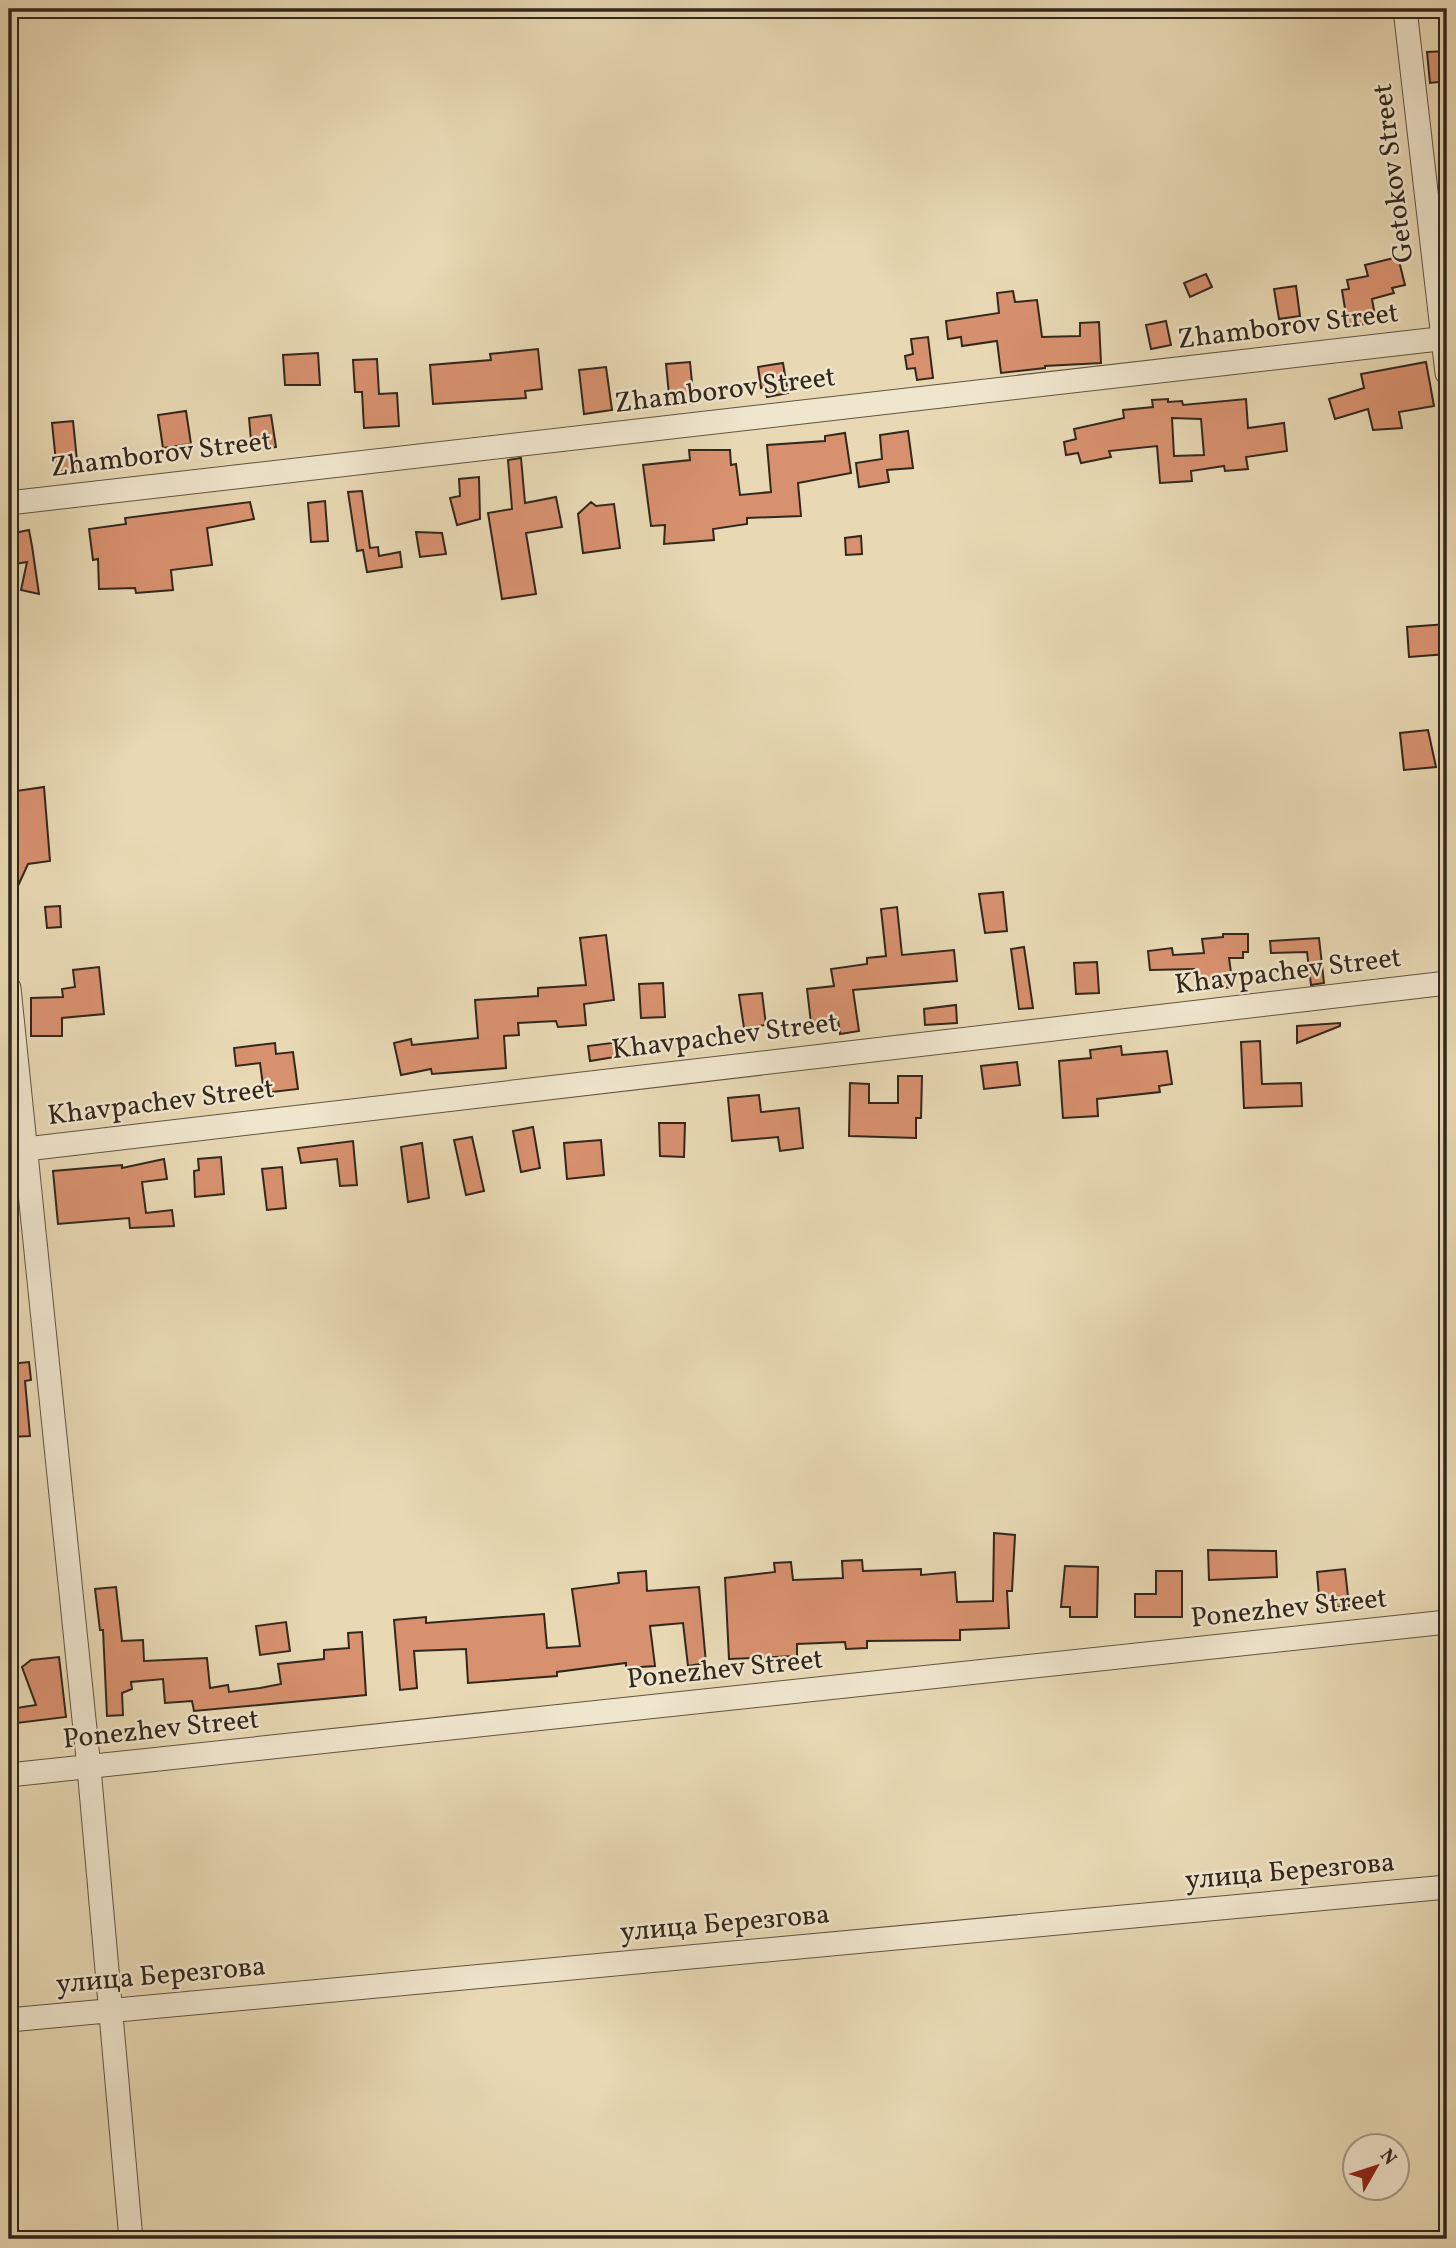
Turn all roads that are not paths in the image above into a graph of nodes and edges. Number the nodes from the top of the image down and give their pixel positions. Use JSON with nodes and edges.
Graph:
{"nodes":[{"id":1,"x":1405,"y":9,"type":"edge"},
{"id":2,"x":1445,"y":339,"type":"edge"},
{"id":3,"x":1447,"y":373,"type":"edge"},
{"id":4,"x":9,"y":503,"type":"edge"},
{"id":5,"x":1447,"y":983,"type":"edge"},
{"id":6,"x":9,"y":988,"type":"edge"},
{"id":7,"x":18,"y":1150,"type":"edge"},
{"id":8,"x":1447,"y":1622,"type":"edge"},
{"id":9,"x":89,"y":1768,"type":"junction"},
{"id":10,"x":9,"y":1775,"type":"edge"},
{"id":11,"x":1447,"y":1887,"type":"edge"},
{"id":12,"x":111,"y":2011,"type":"junction"},
{"id":13,"x":9,"y":2020,"type":"edge"},
{"id":14,"x":131,"y":2239,"type":"edge"}],
"edges":[{"from":1,"to":2,"type":"street","name":"Getokov Street"},
{"from":2,"to":3,"type":"street","name":"Getokov Street"},
{"from":2,"to":4,"type":"street","name":"Zhamborov Street"},
{"from":5,"to":7,"type":"street","name":"Khavpachev Street"},
{"from":6,"to":7,"type":"street"},
{"from":7,"to":9,"type":"street"},
{"from":8,"to":9,"type":"street","name":"Ponezhev Street"},
{"from":9,"to":10,"type":"street","name":"Ponezhev Street"},
{"from":9,"to":12,"type":"street"},
{"from":11,"to":12,"type":"street","name":"улица Березгова"},
{"from":12,"to":13,"type":"street","name":"улица Березгова"},
{"from":12,"to":14,"type":"street"}]}
